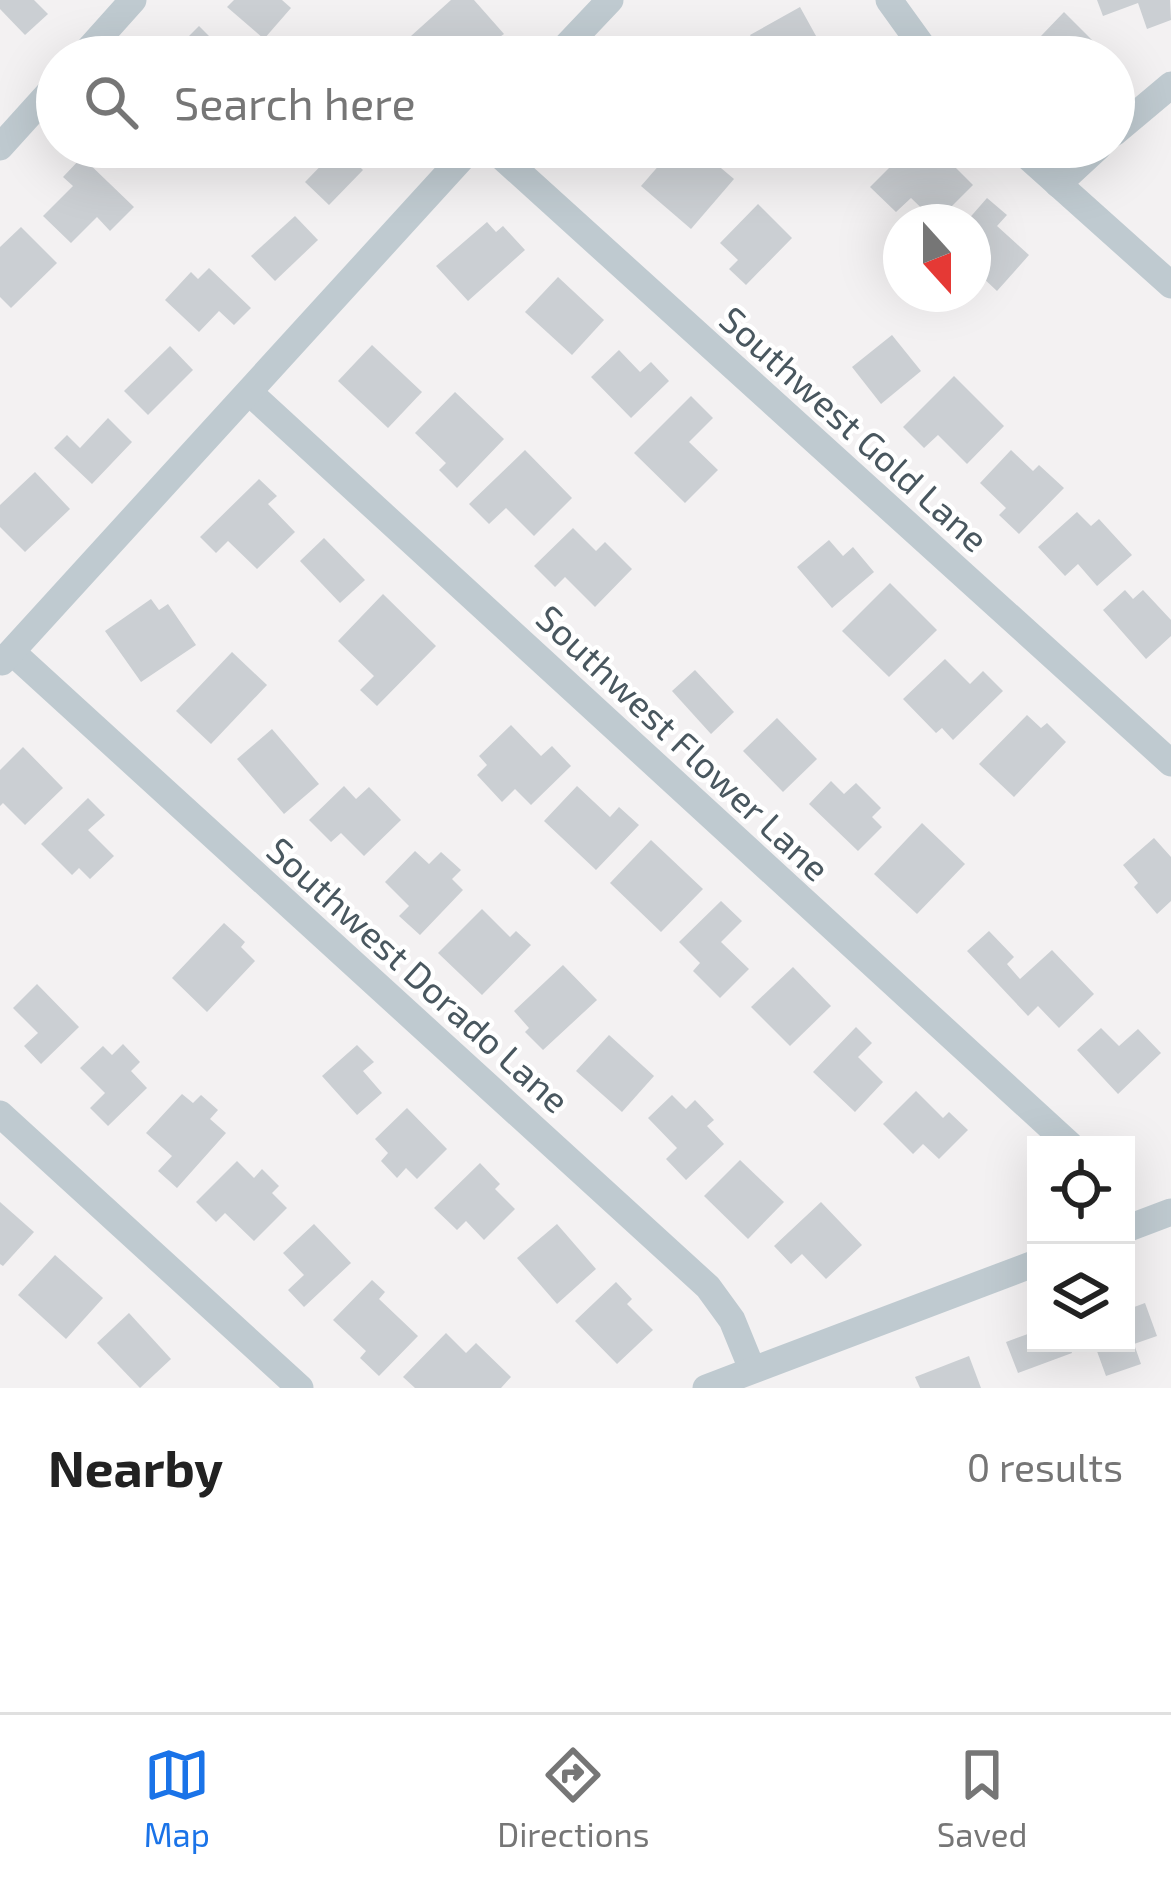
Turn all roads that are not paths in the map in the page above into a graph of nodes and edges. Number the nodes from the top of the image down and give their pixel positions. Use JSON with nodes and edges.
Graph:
{"nodes":[{"id":1,"x":133,"y":0,"type":"edge"},
{"id":2,"x":610,"y":0,"type":"edge"},
{"id":3,"x":889,"y":0,"type":"edge"},
{"id":4,"x":101,"y":36,"type":"edge"},
{"id":5,"x":576,"y":36,"type":"edge"},
{"id":6,"x":915,"y":36,"type":"edge"},
{"id":7,"x":1171,"y":86,"type":"edge"},
{"id":8,"x":36,"y":107,"type":"edge"},
{"id":9,"x":1135,"y":116,"type":"edge"},
{"id":10,"x":0,"y":147,"type":"edge"},
{"id":11,"x":453,"y":168,"type":"edge"},
{"id":12,"x":514,"y":168,"type":"edge"},
{"id":13,"x":1040,"y":168,"type":"edge"},
{"id":14,"x":1075,"y":168,"type":"edge"},
{"id":15,"x":1058,"y":184,"type":"junction"},
{"id":16,"x":1171,"y":286,"type":"edge"},
{"id":17,"x":250,"y":393,"type":"junction"},
{"id":18,"x":6,"y":658,"type":"edge"},
{"id":19,"x":1171,"y":763,"type":"edge"},
{"id":20,"x":0,"y":1114,"type":"edge"},
{"id":21,"x":1060,"y":1136,"type":"edge"},
{"id":22,"x":1171,"y":1212,"type":"edge"},
{"id":23,"x":1135,"y":1226,"type":"edge"},
{"id":24,"x":1027,"y":1266,"type":"edge"},
{"id":25,"x":752,"y":1369,"type":"junction"},
{"id":26,"x":300,"y":1388,"type":"edge"},
{"id":27,"x":706,"y":1388,"type":"edge"}],
"edges":[{"from":1,"to":4,"type":"street"},
{"from":2,"to":5,"type":"street"},
{"from":3,"to":6,"type":"street"},
{"from":7,"to":9,"type":"street"},
{"from":8,"to":10,"type":"street"},
{"from":11,"to":17,"type":"street"},
{"from":12,"to":19,"type":"street","name":"Southwest Gold Lane"},
{"from":13,"to":15,"type":"street"},
{"from":14,"to":15,"type":"street"},
{"from":15,"to":16,"type":"street"},
{"from":17,"to":18,"type":"street"},
{"from":17,"to":21,"type":"street","name":"Southwest Flower Lane"},
{"from":18,"to":25,"type":"street","name":"Southwest Dorado Lane"},
{"from":20,"to":26,"type":"street"},
{"from":22,"to":23,"type":"street"},
{"from":24,"to":25,"type":"street"},
{"from":25,"to":27,"type":"street"}]}
